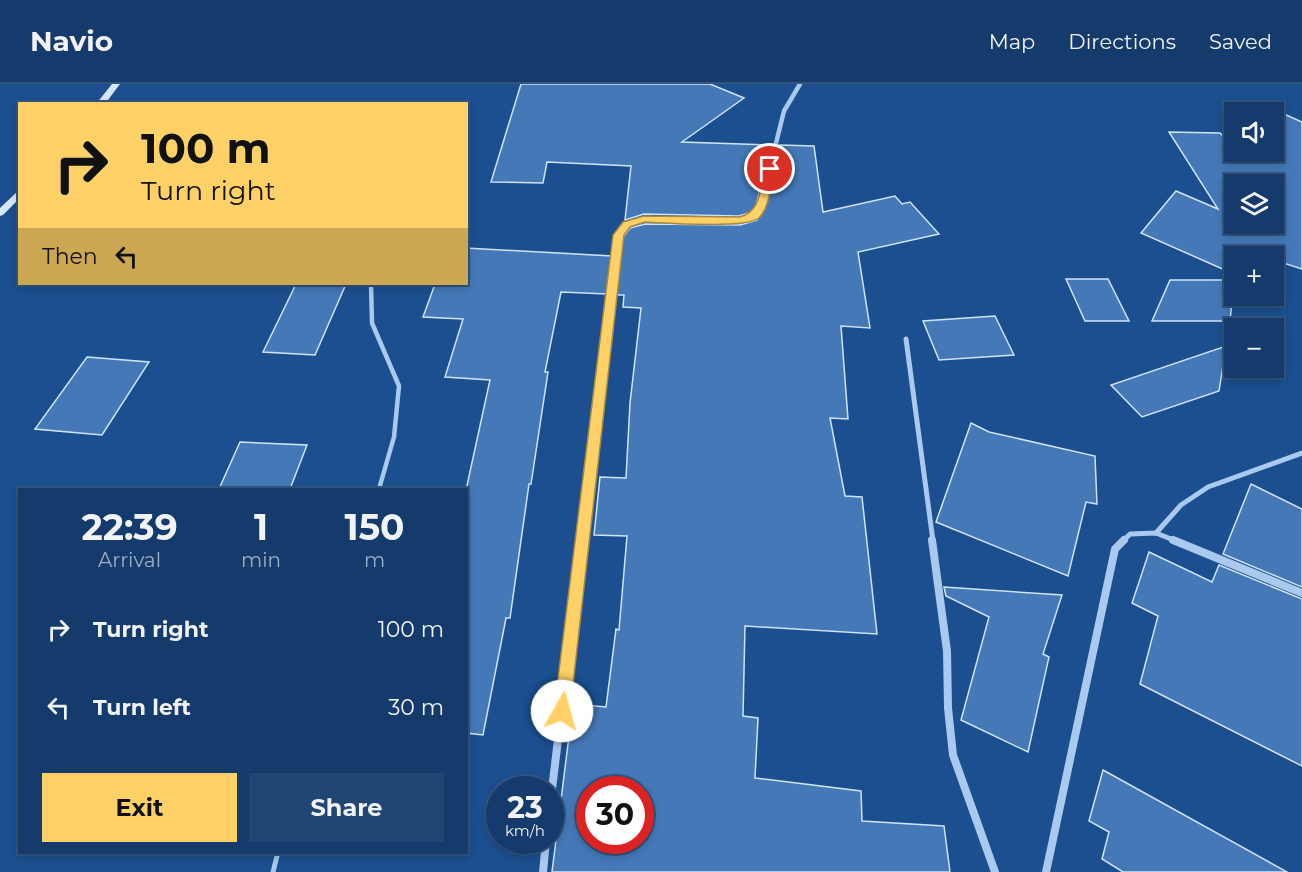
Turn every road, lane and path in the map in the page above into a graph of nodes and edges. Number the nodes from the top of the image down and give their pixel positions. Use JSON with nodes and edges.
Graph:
{"nodes":[{"id":1,"x":116,"y":84,"type":"edge"},
{"id":2,"x":800,"y":84,"type":"edge"},
{"id":3,"x":102,"y":102,"type":"edge"},
{"id":4,"x":18,"y":194,"type":"edge"},
{"id":5,"x":0,"y":213,"type":"edge"},
{"id":6,"x":370,"y":285,"type":"edge"},
{"id":7,"x":906,"y":339,"type":"dead end"},
{"id":8,"x":1302,"y":453,"type":"edge"},
{"id":9,"x":379,"y":488,"type":"edge"},
{"id":10,"x":1156,"y":533,"type":"junction"},
{"id":11,"x":1302,"y":593,"type":"edge"},
{"id":12,"x":554,"y":776,"type":"edge"},
{"id":13,"x":278,"y":854,"type":"edge"},
{"id":14,"x":545,"y":854,"type":"edge"},
{"id":15,"x":273,"y":872,"type":"edge"},
{"id":16,"x":543,"y":872,"type":"edge"},
{"id":17,"x":995,"y":872,"type":"edge"},
{"id":18,"x":1046,"y":872,"type":"edge"}],
"edges":[{"from":1,"to":3,"type":"street"},
{"from":2,"to":12,"type":"street"},
{"from":4,"to":5,"type":"street"},
{"from":6,"to":9,"type":"lane"},
{"from":7,"to":17,"type":"street"},
{"from":8,"to":10,"type":"street"},
{"from":10,"to":11,"type":"street"},
{"from":10,"to":18,"type":"street"},
{"from":13,"to":15,"type":"lane"},
{"from":14,"to":16,"type":"street"}]}
